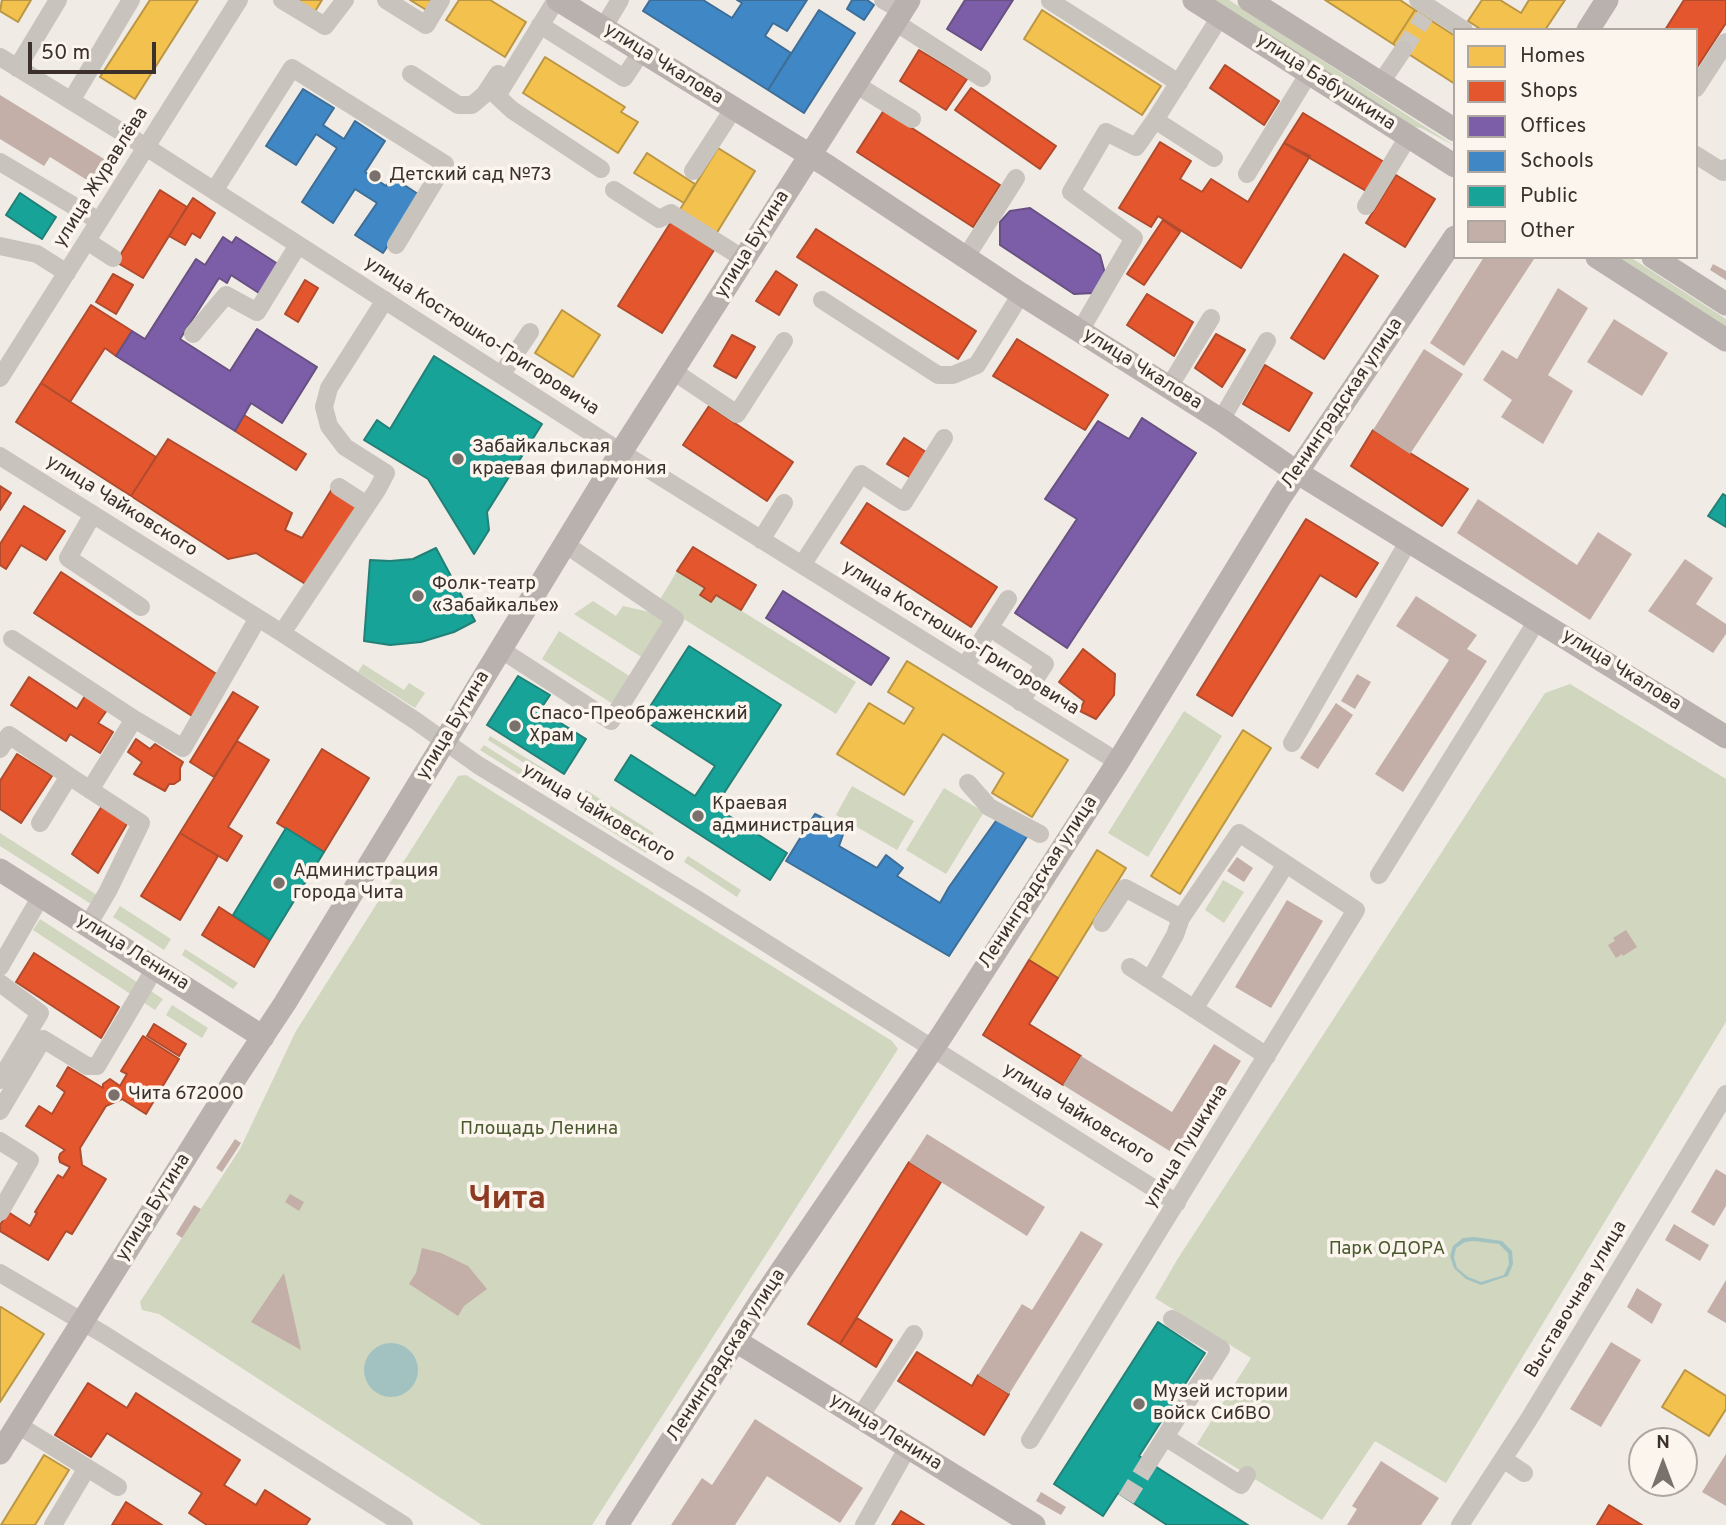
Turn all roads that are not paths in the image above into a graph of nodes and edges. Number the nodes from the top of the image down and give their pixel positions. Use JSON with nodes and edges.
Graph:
{"nodes":[{"id":1,"x":58,"y":0,"type":"edge"},
{"id":2,"x":131,"y":0,"type":"edge"},
{"id":3,"x":239,"y":0,"type":"edge"},
{"id":4,"x":282,"y":0,"type":"edge"},
{"id":5,"x":345,"y":0,"type":"edge"},
{"id":6,"x":386,"y":0,"type":"edge"},
{"id":7,"x":441,"y":0,"type":"edge"},
{"id":8,"x":545,"y":0,"type":"edge"},
{"id":9,"x":557,"y":0,"type":"edge"},
{"id":10,"x":621,"y":0,"type":"edge"},
{"id":11,"x":1194,"y":0,"type":"edge"},
{"id":12,"x":1249,"y":0,"type":"edge"},
{"id":13,"x":1607,"y":0,"type":"edge"},
{"id":14,"x":1050,"y":1,"type":"edge"},
{"id":15,"x":1428,"y":6,"type":"edge"},
{"id":16,"x":897,"y":8,"type":"edge"},
{"id":17,"x":1220,"y":17,"type":"junction"},
{"id":18,"x":540,"y":25,"type":"junction"},
{"id":19,"x":603,"y":28,"type":"junction"},
{"id":20,"x":1461,"y":28,"type":"edge"},
{"id":21,"x":1589,"y":28,"type":"edge"},
{"id":22,"x":1726,"y":42,"type":"edge"},
{"id":23,"x":1403,"y":50,"type":"tunnel mouth"},
{"id":24,"x":642,"y":51,"type":"junction"},
{"id":25,"x":0,"y":57,"type":"edge"},
{"id":26,"x":17,"y":68,"type":"junction"},
{"id":27,"x":1309,"y":73,"type":"junction"},
{"id":28,"x":411,"y":74,"type":"dead end"},
{"id":29,"x":982,"y":78,"type":"dead end"},
{"id":30,"x":1178,"y":83,"type":"junction"},
{"id":31,"x":1380,"y":83,"type":"junction"},
{"id":32,"x":855,"y":84,"type":"junction"},
{"id":33,"x":1698,"y":85,"type":"edge"},
{"id":34,"x":71,"y":101,"type":"junction"},
{"id":35,"x":734,"y":108,"type":"junction"},
{"id":36,"x":912,"y":119,"type":"dead end"},
{"id":37,"x":1155,"y":120,"type":"junction"},
{"id":38,"x":1453,"y":129,"type":"edge"},
{"id":39,"x":1408,"y":136,"type":"junction"},
{"id":40,"x":146,"y":147,"type":"junction"},
{"id":41,"x":810,"y":156,"type":"junction"},
{"id":42,"x":1698,"y":156,"type":"edge"},
{"id":43,"x":1214,"y":158,"type":"dead end"},
{"id":44,"x":0,"y":162,"type":"edge"},
{"id":45,"x":1453,"y":165,"type":"edge"},
{"id":46,"x":1726,"y":168,"type":"edge"},
{"id":47,"x":601,"y":169,"type":"dead end"},
{"id":48,"x":693,"y":171,"type":"dead end"},
{"id":49,"x":1247,"y":174,"type":"dead end"},
{"id":50,"x":1016,"y":178,"type":"dead end"},
{"id":51,"x":614,"y":190,"type":"dead end"},
{"id":52,"x":214,"y":191,"type":"junction"},
{"id":53,"x":1366,"y":206,"type":"dead end"},
{"id":54,"x":99,"y":221,"type":"junction"},
{"id":55,"x":1453,"y":240,"type":"edge"},
{"id":56,"x":87,"y":241,"type":"junction"},
{"id":57,"x":298,"y":245,"type":"junction"},
{"id":58,"x":0,"y":246,"type":"edge"},
{"id":59,"x":396,"y":246,"type":"dead end"},
{"id":60,"x":966,"y":257,"type":"junction"},
{"id":61,"x":113,"y":258,"type":"dead end"},
{"id":62,"x":744,"y":259,"type":"junction"},
{"id":63,"x":1600,"y":259,"type":"edge"},
{"id":64,"x":1656,"y":259,"type":"edge"},
{"id":65,"x":67,"y":273,"type":"junction"},
{"id":66,"x":1021,"y":294,"type":"junction"},
{"id":67,"x":385,"y":300,"type":"junction"},
{"id":68,"x":822,"y":300,"type":"dead end"},
{"id":69,"x":1726,"y":304,"type":"edge"},
{"id":70,"x":1211,"y":318,"type":"dead end"},
{"id":71,"x":1080,"y":331,"type":"junction"},
{"id":72,"x":530,"y":332,"type":"dead end"},
{"id":73,"x":193,"y":334,"type":"dead end"},
{"id":74,"x":1726,"y":340,"type":"edge"},
{"id":75,"x":784,"y":341,"type":"dead end"},
{"id":76,"x":1267,"y":341,"type":"dead end"},
{"id":77,"x":673,"y":371,"type":"junction"},
{"id":78,"x":501,"y":375,"type":"junction"},
{"id":79,"x":0,"y":378,"type":"edge"},
{"id":80,"x":1169,"y":387,"type":"junction"},
{"id":81,"x":1221,"y":420,"type":"junction"},
{"id":82,"x":944,"y":438,"type":"dead end"},
{"id":83,"x":621,"y":453,"type":"junction"},
{"id":84,"x":0,"y":456,"type":"edge"},
{"id":85,"x":1298,"y":474,"type":"junction"},
{"id":86,"x":339,"y":487,"type":"dead end"},
{"id":87,"x":784,"y":503,"type":"dead end"},
{"id":88,"x":367,"y":505,"type":"junction"},
{"id":89,"x":93,"y":514,"type":"junction"},
{"id":90,"x":761,"y":540,"type":"junction"},
{"id":91,"x":1408,"y":542,"type":"junction"},
{"id":92,"x":565,"y":544,"type":"junction"},
{"id":93,"x":802,"y":565,"type":"junction"},
{"id":94,"x":1008,"y":599,"type":"dead end"},
{"id":95,"x":141,"y":607,"type":"dead end"},
{"id":96,"x":258,"y":618,"type":"junction"},
{"id":97,"x":1538,"y":619,"type":"junction"},
{"id":98,"x":282,"y":634,"type":"junction"},
{"id":99,"x":999,"y":634,"type":"dead end"},
{"id":100,"x":12,"y":639,"type":"dead end"},
{"id":101,"x":500,"y":649,"type":"junction"},
{"id":102,"x":965,"y":666,"type":"junction"},
{"id":103,"x":1020,"y":702,"type":"junction"},
{"id":104,"x":134,"y":719,"type":"junction"},
{"id":105,"x":1726,"y":737,"type":"edge"},
{"id":106,"x":446,"y":741,"type":"junction"},
{"id":107,"x":1292,"y":743,"type":"dead end"},
{"id":108,"x":0,"y":749,"type":"edge"},
{"id":109,"x":1118,"y":762,"type":"junction"},
{"id":110,"x":69,"y":776,"type":"junction"},
{"id":111,"x":968,"y":783,"type":"dead end"},
{"id":112,"x":90,"y":790,"type":"junction"},
{"id":113,"x":40,"y":823,"type":"dead end"},
{"id":114,"x":1040,"y":834,"type":"dead end"},
{"id":115,"x":1286,"y":864,"type":"junction"},
{"id":116,"x":0,"y":870,"type":"edge"},
{"id":117,"x":1379,"y":875,"type":"dead end"},
{"id":118,"x":41,"y":896,"type":"junction"},
{"id":119,"x":1181,"y":918,"type":"junction"},
{"id":120,"x":1102,"y":923,"type":"dead end"},
{"id":121,"x":88,"y":925,"type":"junction"},
{"id":122,"x":0,"y":967,"type":"edge"},
{"id":123,"x":1130,"y":967,"type":"dead end"},
{"id":124,"x":155,"y":968,"type":"junction"},
{"id":125,"x":1150,"y":980,"type":"junction"},
{"id":126,"x":0,"y":983,"type":"edge"},
{"id":127,"x":1194,"y":1009,"type":"junction"},
{"id":128,"x":263,"y":1037,"type":"junction"},
{"id":129,"x":930,"y":1049,"type":"junction"},
{"id":130,"x":1267,"y":1056,"type":"junction"},
{"id":131,"x":0,"y":1080,"type":"edge"},
{"id":132,"x":1726,"y":1094,"type":"edge"},
{"id":133,"x":0,"y":1111,"type":"edge"},
{"id":134,"x":1719,"y":1120,"type":"edge"},
{"id":135,"x":0,"y":1141,"type":"edge"},
{"id":136,"x":1177,"y":1203,"type":"junction"},
{"id":137,"x":0,"y":1212,"type":"edge"},
{"id":138,"x":0,"y":1273,"type":"edge"},
{"id":139,"x":1172,"y":1320,"type":"dead end"},
{"id":140,"x":82,"y":1322,"type":"junction"},
{"id":141,"x":914,"y":1335,"type":"dead end"},
{"id":142,"x":736,"y":1341,"type":"junction"},
{"id":143,"x":860,"y":1417,"type":"junction"},
{"id":144,"x":18,"y":1425,"type":"junction"},
{"id":145,"x":1164,"y":1437,"type":"junction"},
{"id":146,"x":1030,"y":1440,"type":"dead end"},
{"id":147,"x":908,"y":1447,"type":"junction"},
{"id":148,"x":0,"y":1453,"type":"edge"},
{"id":149,"x":1503,"y":1459,"type":"junction"},
{"id":150,"x":1149,"y":1462,"type":"tunnel mouth"},
{"id":151,"x":87,"y":1468,"type":"junction"},
{"id":152,"x":1524,"y":1473,"type":"dead end"},
{"id":153,"x":1247,"y":1475,"type":"dead end"},
{"id":154,"x":118,"y":1487,"type":"dead end"},
{"id":155,"x":52,"y":1525,"type":"edge"},
{"id":156,"x":404,"y":1525,"type":"edge"},
{"id":157,"x":617,"y":1525,"type":"edge"},
{"id":158,"x":864,"y":1525,"type":"edge"},
{"id":159,"x":1034,"y":1525,"type":"edge"},
{"id":160,"x":1460,"y":1525,"type":"edge"}],
"edges":[{"from":1,"to":26,"type":"street"},
{"from":2,"to":34,"type":"street"},
{"from":3,"to":40,"type":"street","name":"улица Журавлёва"},
{"from":4,"to":5,"type":"street"},
{"from":6,"to":7,"type":"street"},
{"from":8,"to":28,"type":"street"},
{"from":9,"to":18,"type":"street"},
{"from":9,"to":19,"type":"main road","name":"улица Чкалова"},
{"from":10,"to":19,"type":"street"},
{"from":11,"to":17,"type":"main road","name":"улица Бабушкина"},
{"from":12,"to":31,"type":"main road","name":"улица Бабушкина"},
{"from":13,"to":21,"type":"main road"},
{"from":14,"to":30,"type":"street"},
{"from":15,"to":20,"type":"street"},
{"from":16,"to":29,"type":"street"},
{"from":16,"to":32,"type":"main road","name":"улица Бутина"},
{"from":17,"to":27,"type":"main road","name":"улица Бабушкина"},
{"from":17,"to":30,"type":"street"},
{"from":18,"to":24,"type":"street"},
{"from":18,"to":47,"type":"street"},
{"from":19,"to":24,"type":"main road","name":"улица Чкалова"},
{"from":22,"to":33,"type":"street"},
{"from":23,"to":31,"type":"street"},
{"from":24,"to":35,"type":"main road","name":"улица Чкалова"},
{"from":25,"to":26,"type":"street","name":"улица Костюшко-Григоровича"},
{"from":26,"to":34,"type":"street","name":"улица Костюшко-Григоровича"},
{"from":27,"to":39,"type":"main road","name":"улица Бабушкина"},
{"from":27,"to":49,"type":"street"},
{"from":30,"to":37,"type":"street"},
{"from":31,"to":38,"type":"main road","name":"улица Бабушкина"},
{"from":32,"to":36,"type":"street"},
{"from":32,"to":41,"type":"main road","name":"улица Бутина"},
{"from":34,"to":40,"type":"street","name":"улица Костюшко-Григоровича"},
{"from":35,"to":41,"type":"main road","name":"улица Чкалова"},
{"from":35,"to":48,"type":"street"},
{"from":37,"to":43,"type":"street"},
{"from":37,"to":71,"type":"street"},
{"from":39,"to":45,"type":"main road","name":"улица Бабушкина"},
{"from":39,"to":53,"type":"street"},
{"from":40,"to":52,"type":"street","name":"улица Костюшко-Григоровича"},
{"from":40,"to":54,"type":"street","name":"улица Журавлёва"},
{"from":41,"to":60,"type":"main road","name":"улица Чкалова"},
{"from":41,"to":62,"type":"main road","name":"улица Бутина"},
{"from":42,"to":46,"type":"street"},
{"from":44,"to":54,"type":"street"},
{"from":50,"to":60,"type":"street"},
{"from":51,"to":62,"type":"street"},
{"from":52,"to":57,"type":"street","name":"улица Костюшко-Григоровича"},
{"from":52,"to":59,"type":"street"},
{"from":54,"to":56,"type":"street","name":"улица Журавлёва"},
{"from":55,"to":85,"type":"main road","name":"Ленинградская улица"},
{"from":56,"to":61,"type":"street"},
{"from":56,"to":65,"type":"street","name":"улица Журавлёва"},
{"from":57,"to":67,"type":"street","name":"улица Костюшко-Григоровича"},
{"from":57,"to":73,"type":"street"},
{"from":58,"to":65,"type":"street"},
{"from":60,"to":66,"type":"main road","name":"улица Чкалова"},
{"from":62,"to":77,"type":"main road","name":"улица Бутина"},
{"from":63,"to":74,"type":"main road"},
{"from":64,"to":69,"type":"main road"},
{"from":65,"to":79,"type":"street","name":"улица Журавлёва"},
{"from":66,"to":68,"type":"street"},
{"from":66,"to":71,"type":"main road","name":"улица Чкалова"},
{"from":67,"to":78,"type":"street","name":"улица Костюшко-Григоровича"},
{"from":67,"to":88,"type":"street"},
{"from":70,"to":80,"type":"street"},
{"from":71,"to":80,"type":"main road","name":"улица Чкалова"},
{"from":72,"to":78,"type":"street"},
{"from":75,"to":77,"type":"street"},
{"from":76,"to":81,"type":"street"},
{"from":77,"to":83,"type":"main road","name":"улица Бутина"},
{"from":78,"to":83,"type":"street","name":"улица Костюшко-Григоровича"},
{"from":80,"to":81,"type":"main road","name":"улица Чкалова"},
{"from":81,"to":85,"type":"main road","name":"улица Чкалова"},
{"from":82,"to":93,"type":"street"},
{"from":83,"to":90,"type":"street","name":"улица Костюшко-Григоровича"},
{"from":83,"to":92,"type":"main road","name":"улица Бутина"},
{"from":84,"to":89,"type":"street","name":"улица Чайковского"},
{"from":85,"to":91,"type":"main road","name":"улица Чкалова"},
{"from":85,"to":109,"type":"main road","name":"Ленинградская улица"},
{"from":86,"to":88,"type":"street"},
{"from":87,"to":90,"type":"street"},
{"from":88,"to":98,"type":"street"},
{"from":89,"to":95,"type":"street"},
{"from":89,"to":96,"type":"street","name":"улица Чайковского"},
{"from":90,"to":93,"type":"street","name":"улица Костюшко-Григоровича"},
{"from":91,"to":97,"type":"main road","name":"улица Чкалова"},
{"from":91,"to":107,"type":"street"},
{"from":92,"to":101,"type":"main road","name":"улица Бутина"},
{"from":92,"to":101,"type":"street"},
{"from":93,"to":102,"type":"street","name":"улица Костюшко-Григоровича"},
{"from":94,"to":102,"type":"street"},
{"from":96,"to":98,"type":"street","name":"улица Чайковского"},
{"from":96,"to":104,"type":"street"},
{"from":97,"to":105,"type":"main road","name":"улица Чкалова"},
{"from":97,"to":117,"type":"street"},
{"from":98,"to":106,"type":"street","name":"улица Чайковского"},
{"from":99,"to":103,"type":"street"},
{"from":100,"to":104,"type":"street"},
{"from":101,"to":106,"type":"main road","name":"улица Бутина"},
{"from":102,"to":103,"type":"street","name":"улица Костюшко-Григоровича"},
{"from":103,"to":109,"type":"street","name":"улица Костюшко-Григоровича"},
{"from":104,"to":112,"type":"street"},
{"from":106,"to":128,"type":"main road","name":"улица Бутина"},
{"from":106,"to":129,"type":"street","name":"улица Чайковского"},
{"from":108,"to":110,"type":"street"},
{"from":109,"to":129,"type":"main road","name":"Ленинградская улица"},
{"from":110,"to":112,"type":"street"},
{"from":110,"to":113,"type":"street"},
{"from":111,"to":114,"type":"street"},
{"from":112,"to":121,"type":"street"},
{"from":115,"to":119,"type":"street"},
{"from":115,"to":127,"type":"street"},
{"from":115,"to":130,"type":"street","name":"улица Пушкина"},
{"from":116,"to":118,"type":"main road","name":"улица Ленина"},
{"from":118,"to":121,"type":"main road","name":"улица Ленина"},
{"from":118,"to":122,"type":"street"},
{"from":119,"to":120,"type":"street"},
{"from":119,"to":125,"type":"street"},
{"from":121,"to":124,"type":"main road","name":"улица Ленина"},
{"from":123,"to":125,"type":"street"},
{"from":124,"to":128,"type":"main road","name":"улица Ленина"},
{"from":124,"to":133,"type":"street"},
{"from":125,"to":127,"type":"street"},
{"from":126,"to":131,"type":"street"},
{"from":127,"to":130,"type":"street"},
{"from":128,"to":140,"type":"main road","name":"улица Бутина"},
{"from":129,"to":136,"type":"street","name":"улица Чайковского"},
{"from":129,"to":142,"type":"main road","name":"Ленинградская улица"},
{"from":130,"to":136,"type":"street","name":"улица Пушкина"},
{"from":132,"to":134,"type":"street","name":"Выставочная улица"},
{"from":134,"to":149,"type":"street","name":"Выставочная улица"},
{"from":135,"to":137,"type":"street"},
{"from":136,"to":146,"type":"street","name":"улица Пушкина"},
{"from":138,"to":140,"type":"street"},
{"from":139,"to":145,"type":"street"},
{"from":140,"to":144,"type":"main road","name":"улица Бутина"},
{"from":140,"to":156,"type":"street"},
{"from":141,"to":143,"type":"street"},
{"from":142,"to":143,"type":"main road","name":"улица Ленина"},
{"from":142,"to":157,"type":"main road","name":"Ленинградская улица"},
{"from":143,"to":147,"type":"main road","name":"улица Ленина"},
{"from":144,"to":148,"type":"main road","name":"улица Бутина"},
{"from":144,"to":151,"type":"street"},
{"from":145,"to":150,"type":"street"},
{"from":145,"to":153,"type":"street"},
{"from":147,"to":158,"type":"street"},
{"from":147,"to":159,"type":"main road","name":"улица Ленина"},
{"from":149,"to":152,"type":"street"},
{"from":149,"to":160,"type":"street","name":"Выставочная улица"},
{"from":151,"to":154,"type":"street"},
{"from":151,"to":155,"type":"street"}]}
